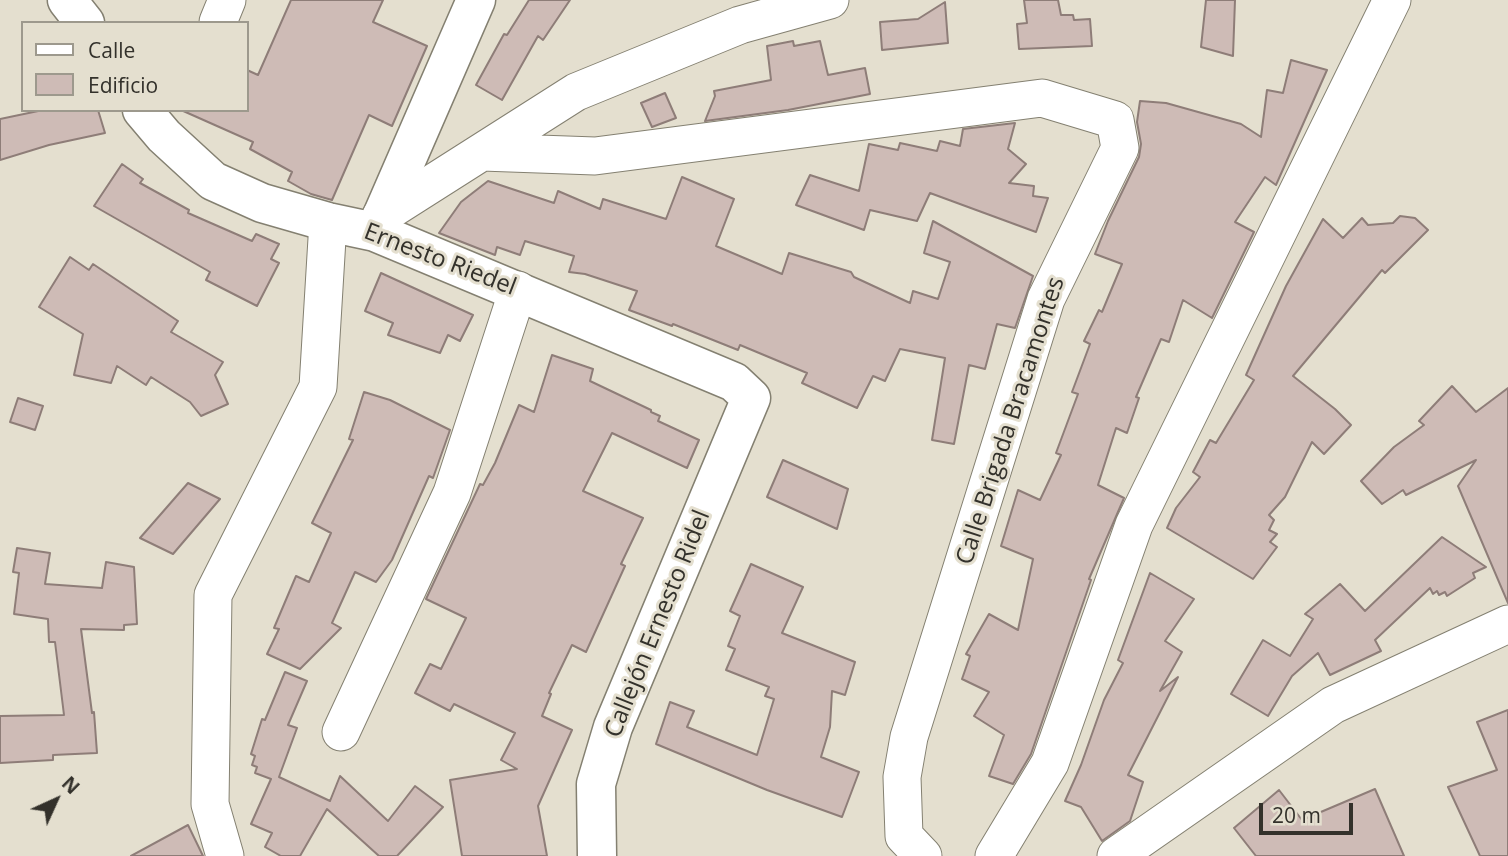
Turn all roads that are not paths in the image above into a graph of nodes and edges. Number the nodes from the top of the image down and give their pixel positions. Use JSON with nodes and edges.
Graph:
{"nodes":[{"id":1,"x":67,"y":0,"type":"edge"},
{"id":2,"x":227,"y":0,"type":"edge"},
{"id":3,"x":476,"y":0,"type":"edge"},
{"id":4,"x":830,"y":0,"type":"edge"},
{"id":5,"x":1392,"y":0,"type":"edge"},
{"id":6,"x":83,"y":21,"type":"edge"},
{"id":7,"x":218,"y":21,"type":"edge"},
{"id":8,"x":144,"y":112,"type":"edge"},
{"id":9,"x":482,"y":152,"type":"junction"},
{"id":10,"x":328,"y":222,"type":"junction"},
{"id":11,"x":378,"y":224,"type":"junction"},
{"id":12,"x":518,"y":290,"type":"junction"},
{"id":13,"x":751,"y":398,"type":"joint"},
{"id":14,"x":1508,"y":624,"type":"edge"},
{"id":15,"x":341,"y":732,"type":"dead end"},
{"id":16,"x":225,"y":856,"type":"edge"},
{"id":17,"x":597,"y":856,"type":"edge"},
{"id":18,"x":923,"y":856,"type":"edge"},
{"id":19,"x":994,"y":856,"type":"edge"},
{"id":20,"x":1116,"y":856,"type":"edge"}],
"edges":[{"from":1,"to":6,"type":"street"},
{"from":2,"to":7,"type":"street"},
{"from":3,"to":11,"type":"street"},
{"from":4,"to":9,"type":"street"},
{"from":5,"to":19,"type":"street"},
{"from":8,"to":10,"type":"street","name":"Ernesto Riedel"},
{"from":9,"to":11,"type":"street"},
{"from":9,"to":18,"type":"street","name":"Calle Brigada Bracamontes"},
{"from":10,"to":11,"type":"street","name":"Ernesto Riedel"},
{"from":10,"to":16,"type":"street"},
{"from":11,"to":12,"type":"street","name":"Ernesto Riedel"},
{"from":12,"to":13,"type":"street","name":"Ernesto Riedel"},
{"from":12,"to":15,"type":"street"},
{"from":13,"to":17,"type":"street","name":"Callejón Ernesto Ridel"},
{"from":14,"to":20,"type":"street"}]}
